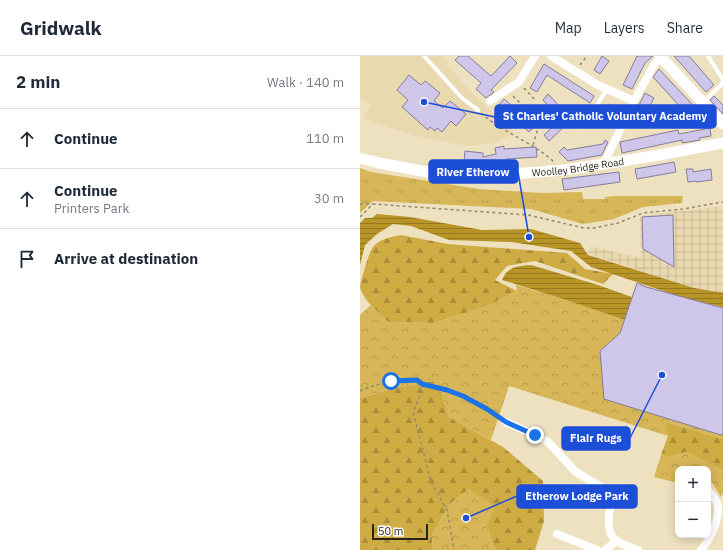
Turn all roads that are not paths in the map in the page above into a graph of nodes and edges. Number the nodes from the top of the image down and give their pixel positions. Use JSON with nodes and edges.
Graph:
{"nodes":[{"id":1,"x":424,"y":56,"type":"edge"},
{"id":2,"x":535,"y":56,"type":"edge"},
{"id":3,"x":551,"y":56,"type":"edge"},
{"id":4,"x":661,"y":56,"type":"edge"},
{"id":5,"x":708,"y":56,"type":"edge"},
{"id":6,"x":723,"y":81,"type":"edge"},
{"id":7,"x":607,"y":89,"type":"junction"},
{"id":8,"x":490,"y":101,"type":"dead end"},
{"id":9,"x":634,"y":101,"type":"junction"},
{"id":10,"x":703,"y":102,"type":"junction"},
{"id":11,"x":478,"y":110,"type":"road end"},
{"id":12,"x":723,"y":124,"type":"edge"},
{"id":13,"x":583,"y":127,"type":"dead end"},
{"id":14,"x":723,"y":143,"type":"edge"},
{"id":15,"x":360,"y":158,"type":"edge"},
{"id":16,"x":603,"y":165,"type":"junction"},
{"id":17,"x":506,"y":422,"type":"road end"},
{"id":18,"x":711,"y":494,"type":"edge"},
{"id":19,"x":721,"y":508,"type":"edge"},
{"id":20,"x":557,"y":534,"type":"dead end"},
{"id":21,"x":617,"y":541,"type":"junction"},
{"id":22,"x":596,"y":550,"type":"edge"},
{"id":23,"x":605,"y":550,"type":"edge"},
{"id":24,"x":638,"y":550,"type":"edge"},
{"id":25,"x":701,"y":550,"type":"edge"}],
"edges":[{"from":1,"to":11,"type":"lane"},
{"from":2,"to":8,"type":"street"},
{"from":3,"to":7,"type":"street"},
{"from":4,"to":9,"type":"street"},
{"from":4,"to":10,"type":"street"},
{"from":5,"to":6,"type":"lane"},
{"from":6,"to":10,"type":"lane"},
{"from":7,"to":9,"type":"street"},
{"from":7,"to":13,"type":"lane"},
{"from":9,"to":16,"type":"street"},
{"from":10,"to":12,"type":"street"},
{"from":14,"to":16,"type":"street","name":"Woolley Bridge Road"},
{"from":15,"to":16,"type":"street","name":"Woolley Bridge Road"},
{"from":17,"to":21,"type":"street"},
{"from":18,"to":19,"type":"street"},
{"from":19,"to":25,"type":"street"},
{"from":20,"to":22,"type":"street"},
{"from":21,"to":23,"type":"street"},
{"from":21,"to":24,"type":"street"}]}
